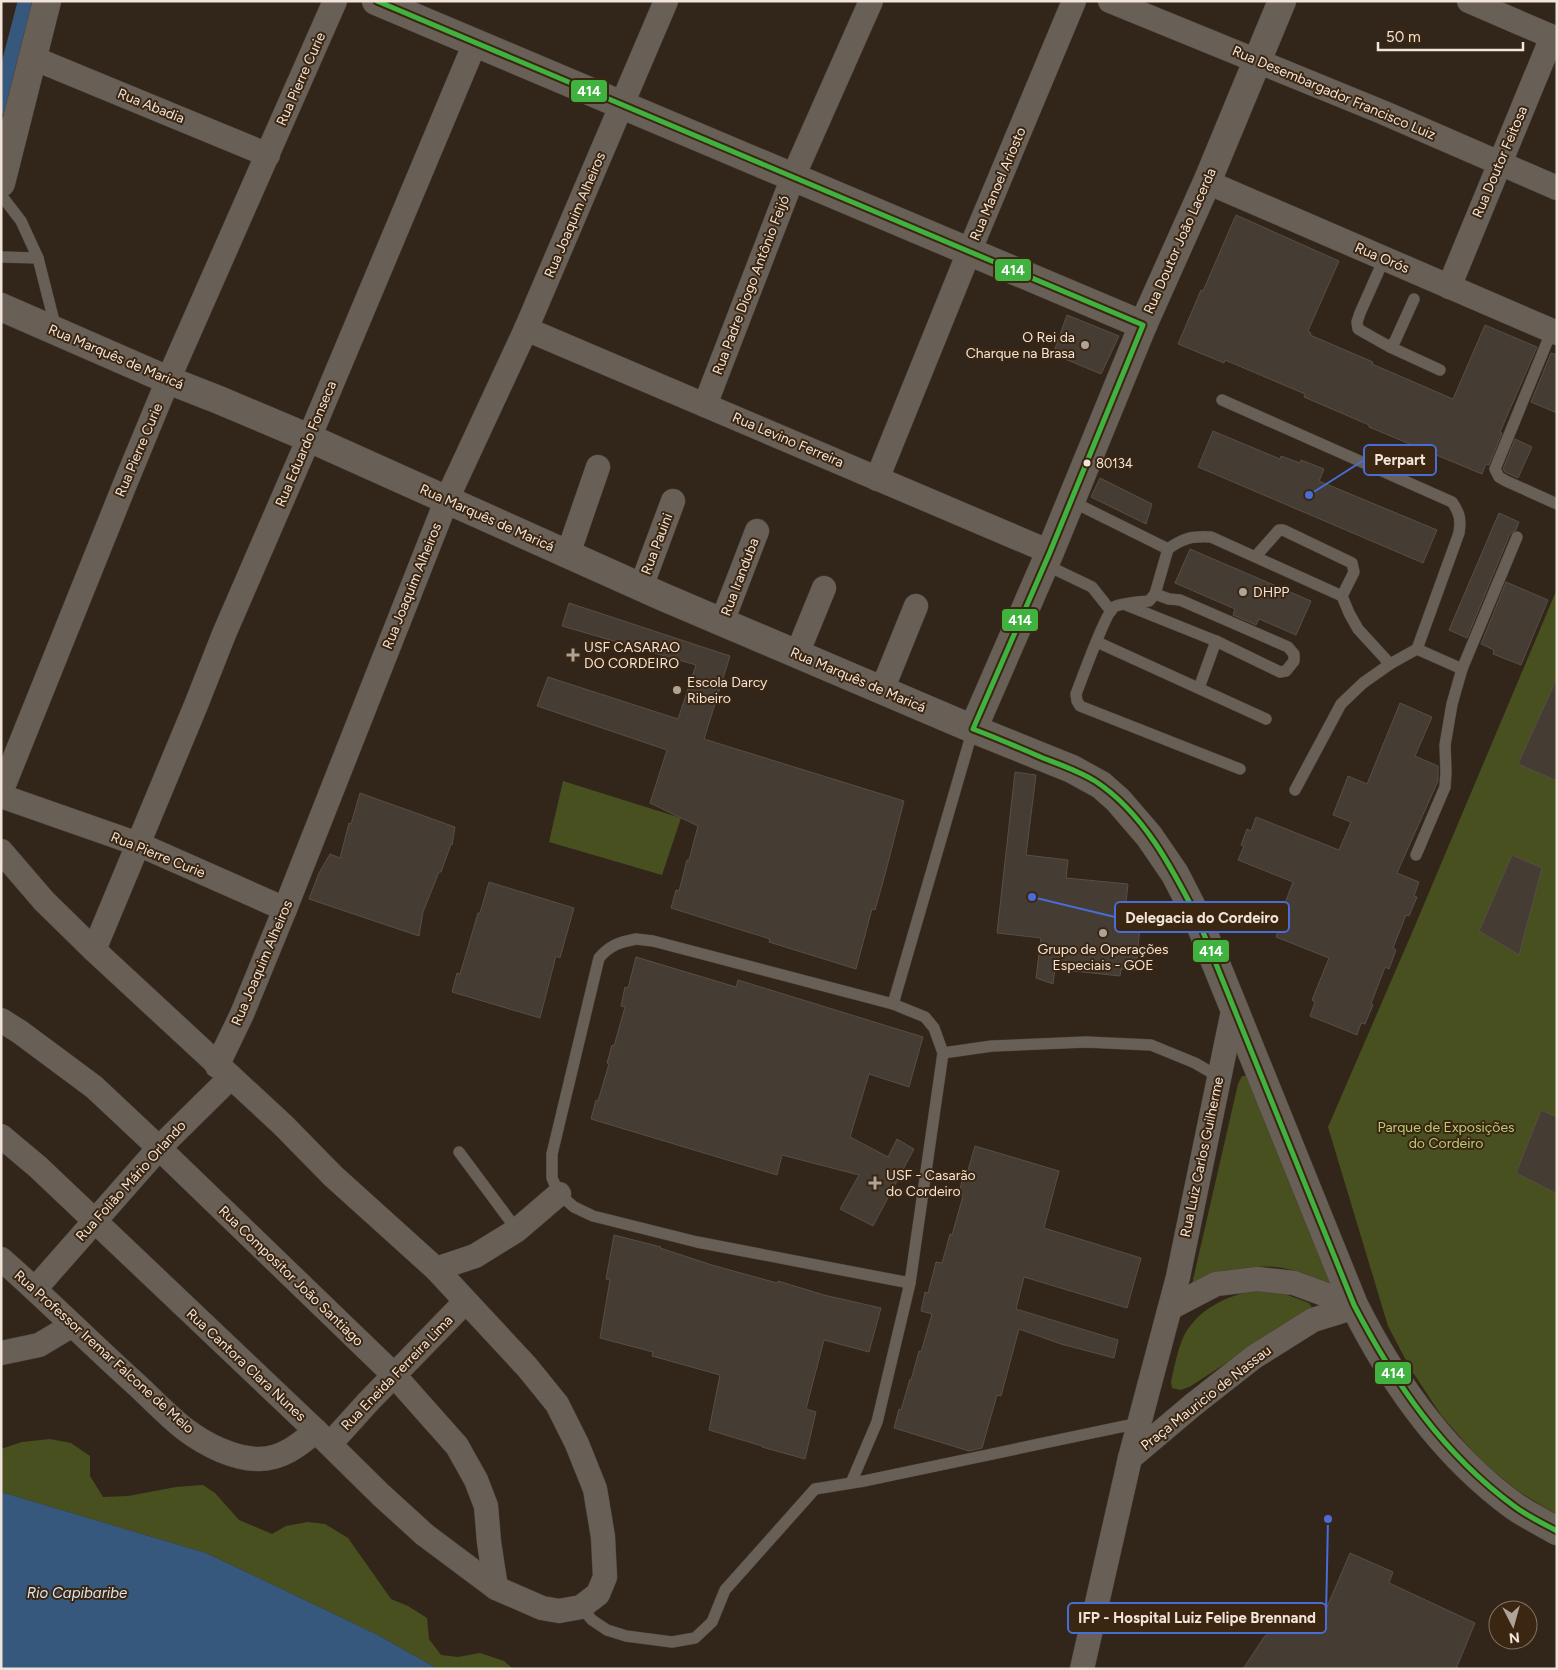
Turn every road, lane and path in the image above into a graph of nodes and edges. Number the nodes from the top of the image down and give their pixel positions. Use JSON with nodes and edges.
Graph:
{"nodes":[{"id":1,"x":47,"y":1,"type":"edge"},
{"id":2,"x":335,"y":1,"type":"edge"},
{"id":3,"x":376,"y":1,"type":"edge"},
{"id":4,"x":666,"y":1,"type":"edge"},
{"id":5,"x":871,"y":1,"type":"edge"},
{"id":6,"x":1074,"y":1,"type":"edge"},
{"id":7,"x":1110,"y":1,"type":"edge"},
{"id":8,"x":1282,"y":1,"type":"edge"},
{"id":9,"x":1469,"y":1,"type":"edge"},
{"id":10,"x":418,"y":9,"type":"edge"},
{"id":11,"x":1554,"y":38,"type":"edge"},
{"id":12,"x":475,"y":43,"type":"junction"},
{"id":13,"x":33,"y":58,"type":"junction"},
{"id":14,"x":1258,"y":60,"type":"junction"},
{"id":15,"x":623,"y":105,"type":"junction"},
{"id":16,"x":268,"y":155,"type":"junction"},
{"id":17,"x":1500,"y":163,"type":"junction"},
{"id":18,"x":793,"y":177,"type":"junction"},
{"id":19,"x":1206,"y":182,"type":"junction"},
{"id":20,"x":1,"y":183,"type":"edge"},
{"id":21,"x":1557,"y":188,"type":"edge"},
{"id":22,"x":1,"y":195,"type":"edge"},
{"id":23,"x":970,"y":252,"type":"junction"},
{"id":24,"x":1,"y":257,"type":"edge"},
{"id":25,"x":38,"y":258,"type":"junction"},
{"id":26,"x":1384,"y":259,"type":"junction"},
{"id":27,"x":1449,"y":287,"type":"junction"},
{"id":28,"x":1414,"y":299,"type":"dead end"},
{"id":29,"x":1,"y":307,"type":"edge"},
{"id":30,"x":1143,"y":325,"type":"junction"},
{"id":31,"x":526,"y":329,"type":"junction"},
{"id":32,"x":56,"y":331,"type":"junction"},
{"id":33,"x":1554,"y":332,"type":"edge"},
{"id":34,"x":1390,"y":347,"type":"junction"},
{"id":35,"x":1440,"y":370,"type":"dead end"},
{"id":36,"x":168,"y":380,"type":"junction"},
{"id":37,"x":1222,"y":400,"type":"dead end"},
{"id":38,"x":705,"y":405,"type":"junction"},
{"id":39,"x":310,"y":438,"type":"junction"},
{"id":40,"x":598,"y":467,"type":"dead end"},
{"id":41,"x":877,"y":479,"type":"junction"},
{"id":42,"x":447,"y":499,"type":"junction"},
{"id":43,"x":673,"y":501,"type":"dead end"},
{"id":44,"x":1071,"y":501,"type":"junction"},
{"id":45,"x":1557,"y":504,"type":"edge"},
{"id":46,"x":757,"y":531,"type":"dead end"},
{"id":47,"x":1517,"y":537,"type":"dead end"},
{"id":48,"x":1168,"y":549,"type":"junction"},
{"id":49,"x":568,"y":554,"type":"junction"},
{"id":50,"x":1256,"y":556,"type":"junction"},
{"id":51,"x":1047,"y":558,"type":"junction"},
{"id":52,"x":641,"y":587,"type":"junction"},
{"id":53,"x":824,"y":588,"type":"dead end"},
{"id":54,"x":1155,"y":594,"type":"junction"},
{"id":55,"x":1342,"y":596,"type":"junction"},
{"id":56,"x":1126,"y":605,"type":"junction"},
{"id":57,"x":916,"y":606,"type":"dead end"},
{"id":58,"x":1111,"y":611,"type":"junction"},
{"id":59,"x":722,"y":622,"type":"junction"},
{"id":60,"x":1216,"y":641,"type":"junction"},
{"id":61,"x":1096,"y":642,"type":"junction"},
{"id":62,"x":1417,"y":649,"type":"junction"},
{"id":63,"x":797,"y":654,"type":"junction"},
{"id":64,"x":1390,"y":664,"type":"junction"},
{"id":65,"x":1462,"y":669,"type":"junction"},
{"id":66,"x":1199,"y":688,"type":"junction"},
{"id":67,"x":882,"y":690,"type":"junction"},
{"id":68,"x":1266,"y":719,"type":"dead end"},
{"id":69,"x":973,"y":729,"type":"junction"},
{"id":70,"x":1240,"y":769,"type":"dead end"},
{"id":71,"x":1295,"y":790,"type":"dead end"},
{"id":72,"x":1,"y":794,"type":"edge"},
{"id":73,"x":138,"y":844,"type":"junction"},
{"id":74,"x":1,"y":851,"type":"edge"},
{"id":75,"x":1416,"y":855,"type":"dead end"},
{"id":76,"x":286,"y":908,"type":"junction"},
{"id":77,"x":94,"y":950,"type":"junction"},
{"id":78,"x":893,"y":1004,"type":"junction"},
{"id":79,"x":1234,"y":1006,"type":"junction"},
{"id":80,"x":1,"y":1020,"type":"edge"},
{"id":81,"x":943,"y":1054,"type":"junction"},
{"id":82,"x":224,"y":1072,"type":"junction"},
{"id":83,"x":1219,"y":1077,"type":"junction"},
{"id":84,"x":1,"y":1136,"type":"edge"},
{"id":85,"x":159,"y":1148,"type":"junction"},
{"id":86,"x":459,"y":1152,"type":"dead end"},
{"id":87,"x":559,"y":1194,"type":"junction"},
{"id":88,"x":94,"y":1221,"type":"junction"},
{"id":89,"x":516,"y":1230,"type":"junction"},
{"id":90,"x":1,"y":1259,"type":"edge"},
{"id":91,"x":436,"y":1269,"type":"junction"},
{"id":92,"x":910,"y":1283,"type":"junction"},
{"id":93,"x":35,"y":1289,"type":"junction"},
{"id":94,"x":465,"y":1302,"type":"junction"},
{"id":95,"x":1354,"y":1306,"type":"junction"},
{"id":96,"x":1170,"y":1308,"type":"junction"},
{"id":97,"x":71,"y":1326,"type":"junction"},
{"id":98,"x":1,"y":1353,"type":"edge"},
{"id":99,"x":394,"y":1375,"type":"junction"},
{"id":100,"x":1139,"y":1423,"type":"junction"},
{"id":101,"x":323,"y":1438,"type":"junction"},
{"id":102,"x":1130,"y":1458,"type":"junction"},
{"id":103,"x":851,"y":1483,"type":"junction"},
{"id":104,"x":1557,"y":1531,"type":"edge"},
{"id":105,"x":496,"y":1588,"type":"junction"},
{"id":106,"x":581,"y":1607,"type":"junction"},
{"id":107,"x":1082,"y":1669,"type":"edge"}],
"edges":[{"from":1,"to":13,"type":"main road"},
{"from":2,"to":16,"type":"street","name":"Rua Pierre Curie"},
{"from":3,"to":10,"type":"main road"},
{"from":4,"to":15,"type":"street","name":"Rua Joaquim Alheiros"},
{"from":5,"to":18,"type":"street","name":"Rua Padre Diogo Antônio Feijó"},
{"from":6,"to":23,"type":"street","name":"Rua Manoel Ariosto"},
{"from":7,"to":14,"type":"street","name":"Rua Desembargador Francisco Luiz"},
{"from":8,"to":14,"type":"main road","name":"Rua Doutor João Lacerda"},
{"from":9,"to":11,"type":"street"},
{"from":10,"to":12,"type":"main road"},
{"from":11,"to":17,"type":"street","name":"Rua Doutor Feitosa"},
{"from":12,"to":15,"type":"main road"},
{"from":12,"to":39,"type":"street","name":"Rua Eduardo Fonseca"},
{"from":13,"to":16,"type":"street","name":"Rua Abadia"},
{"from":13,"to":20,"type":"main road"},
{"from":14,"to":17,"type":"street","name":"Rua Desembargador Francisco Luiz"},
{"from":14,"to":19,"type":"main road","name":"Rua Doutor João Lacerda"},
{"from":15,"to":18,"type":"main road"},
{"from":15,"to":31,"type":"street","name":"Rua Joaquim Alheiros"},
{"from":16,"to":36,"type":"street","name":"Rua Pierre Curie"},
{"from":17,"to":21,"type":"street","name":"Rua Desembargador Francisco Luiz"},
{"from":17,"to":27,"type":"street","name":"Rua Doutor Feitosa"},
{"from":18,"to":23,"type":"main road"},
{"from":18,"to":38,"type":"street","name":"Rua Padre Diogo Antônio Feijó"},
{"from":19,"to":26,"type":"street","name":"Rua Orós"},
{"from":19,"to":30,"type":"main road","name":"Rua Doutor João Lacerda"},
{"from":22,"to":25,"type":"lane"},
{"from":23,"to":30,"type":"main road"},
{"from":23,"to":41,"type":"street","name":"Rua Manoel Ariosto"},
{"from":24,"to":25,"type":"lane"},
{"from":25,"to":32,"type":"lane"},
{"from":26,"to":27,"type":"street","name":"Rua Orós"},
{"from":26,"to":34,"type":"lane"},
{"from":27,"to":33,"type":"street","name":"Rua Orós"},
{"from":28,"to":34,"type":"lane"},
{"from":29,"to":32,"type":"main road","name":"Rua Marquês de Maricá"},
{"from":30,"to":44,"type":"main road","name":"Rua Doutor João Lacerda"},
{"from":31,"to":38,"type":"street","name":"Rua Levino Ferreira"},
{"from":31,"to":42,"type":"street","name":"Rua Joaquim Alheiros"},
{"from":32,"to":36,"type":"main road","name":"Rua Marquês de Maricá"},
{"from":33,"to":45,"type":"lane"},
{"from":34,"to":35,"type":"lane"},
{"from":36,"to":39,"type":"main road","name":"Rua Marquês de Maricá"},
{"from":36,"to":72,"type":"street","name":"Rua Pierre Curie"},
{"from":37,"to":62,"type":"lane"},
{"from":38,"to":41,"type":"street","name":"Rua Levino Ferreira"},
{"from":39,"to":42,"type":"main road","name":"Rua Marquês de Maricá"},
{"from":39,"to":73,"type":"street","name":"Rua Eduardo Fonseca"},
{"from":40,"to":49,"type":"street"},
{"from":41,"to":51,"type":"street","name":"Rua Levino Ferreira"},
{"from":42,"to":49,"type":"main road","name":"Rua Marquês de Maricá"},
{"from":42,"to":76,"type":"street","name":"Rua Joaquim Alheiros"},
{"from":43,"to":52,"type":"street","name":"Rua Pauini"},
{"from":44,"to":48,"type":"lane"},
{"from":44,"to":51,"type":"main road","name":"Rua Doutor João Lacerda"},
{"from":46,"to":59,"type":"street","name":"Rua Iranduba"},
{"from":47,"to":65,"type":"lane"},
{"from":48,"to":50,"type":"lane"},
{"from":48,"to":54,"type":"lane"},
{"from":49,"to":52,"type":"main road","name":"Rua Marquês de Maricá"},
{"from":50,"to":55,"type":"lane"},
{"from":50,"to":55,"type":"lane"},
{"from":51,"to":58,"type":"lane"},
{"from":51,"to":69,"type":"main road","name":"Rua Doutor João Lacerda"},
{"from":52,"to":59,"type":"main road","name":"Rua Marquês de Maricá"},
{"from":53,"to":63,"type":"street"},
{"from":54,"to":56,"type":"lane"},
{"from":54,"to":60,"type":"lane"},
{"from":55,"to":64,"type":"lane"},
{"from":56,"to":58,"type":"lane"},
{"from":56,"to":60,"type":"lane"},
{"from":57,"to":67,"type":"street"},
{"from":58,"to":61,"type":"lane"},
{"from":59,"to":63,"type":"main road","name":"Rua Marquês de Maricá"},
{"from":60,"to":66,"type":"lane"},
{"from":61,"to":66,"type":"lane"},
{"from":61,"to":70,"type":"lane"},
{"from":62,"to":64,"type":"lane"},
{"from":62,"to":65,"type":"lane"},
{"from":63,"to":67,"type":"main road","name":"Rua Marquês de Maricá"},
{"from":64,"to":71,"type":"lane"},
{"from":65,"to":75,"type":"lane"},
{"from":66,"to":68,"type":"lane"},
{"from":67,"to":69,"type":"main road","name":"Rua Marquês de Maricá"},
{"from":69,"to":78,"type":"lane"},
{"from":69,"to":79,"type":"main road","name":"Rua Marquês de Maricá"},
{"from":72,"to":73,"type":"street","name":"Rua Pierre Curie"},
{"from":73,"to":76,"type":"street","name":"Rua Pierre Curie"},
{"from":73,"to":77,"type":"street","name":"Rua Eduardo Fonseca"},
{"from":74,"to":77,"type":"street"},
{"from":76,"to":82,"type":"street","name":"Rua Joaquim Alheiros"},
{"from":77,"to":82,"type":"street"},
{"from":78,"to":81,"type":"lane"},
{"from":78,"to":87,"type":"lane"},
{"from":79,"to":83,"type":"street","name":"Rua Luiz Carlos Guilherme"},
{"from":79,"to":95,"type":"main road","name":"Rua Marquês de Maricá"},
{"from":80,"to":85,"type":"street","name":"Rua Compositor João Santiago"},
{"from":81,"to":83,"type":"lane"},
{"from":81,"to":92,"type":"lane"},
{"from":82,"to":85,"type":"street","name":"Rua Folião Mário Orlando"},
{"from":82,"to":91,"type":"street"},
{"from":83,"to":96,"type":"street","name":"Rua Luiz Carlos Guilherme"},
{"from":84,"to":88,"type":"street","name":"Rua Cantora Clara Nunes"},
{"from":85,"to":88,"type":"street","name":"Rua Folião Mário Orlando"},
{"from":85,"to":99,"type":"street","name":"Rua Compositor João Santiago"},
{"from":86,"to":89,"type":"lane"},
{"from":87,"to":89,"type":"street"},
{"from":87,"to":92,"type":"lane"},
{"from":88,"to":93,"type":"street","name":"Rua Folião Mário Orlando"},
{"from":88,"to":101,"type":"street","name":"Rua Cantora Clara Nunes"},
{"from":89,"to":91,"type":"street"},
{"from":90,"to":93,"type":"street","name":"Rua Professor Iremar Falcone de Melo"},
{"from":91,"to":94,"type":"street"},
{"from":92,"to":103,"type":"lane"},
{"from":93,"to":97,"type":"street","name":"Rua Professor Iremar Falcone de Melo"},
{"from":94,"to":99,"type":"street","name":"Rua Eneida Ferreira Lima"},
{"from":94,"to":106,"type":"street"},
{"from":95,"to":96,"type":"street"},
{"from":95,"to":102,"type":"street","name":"Praça Mauricio de Nassau"},
{"from":95,"to":104,"type":"main road","name":"Rua Marquês de Maricá"},
{"from":96,"to":100,"type":"street","name":"Praça Mauricio de Nassau"},
{"from":97,"to":98,"type":"street"},
{"from":97,"to":101,"type":"street","name":"Rua Professor Iremar Falcone de Melo"},
{"from":99,"to":101,"type":"street","name":"Rua Eneida Ferreira Lima"},
{"from":99,"to":105,"type":"street","name":"Rua Compositor João Santiago"},
{"from":100,"to":102,"type":"street","name":"Praça Mauricio de Nassau"},
{"from":100,"to":103,"type":"lane"},
{"from":101,"to":105,"type":"street","name":"Rua Cantora Clara Nunes"},
{"from":102,"to":107,"type":"street"},
{"from":103,"to":106,"type":"lane"},
{"from":105,"to":106,"type":"street","name":"Rua Cantora Clara Nunes"}]}
